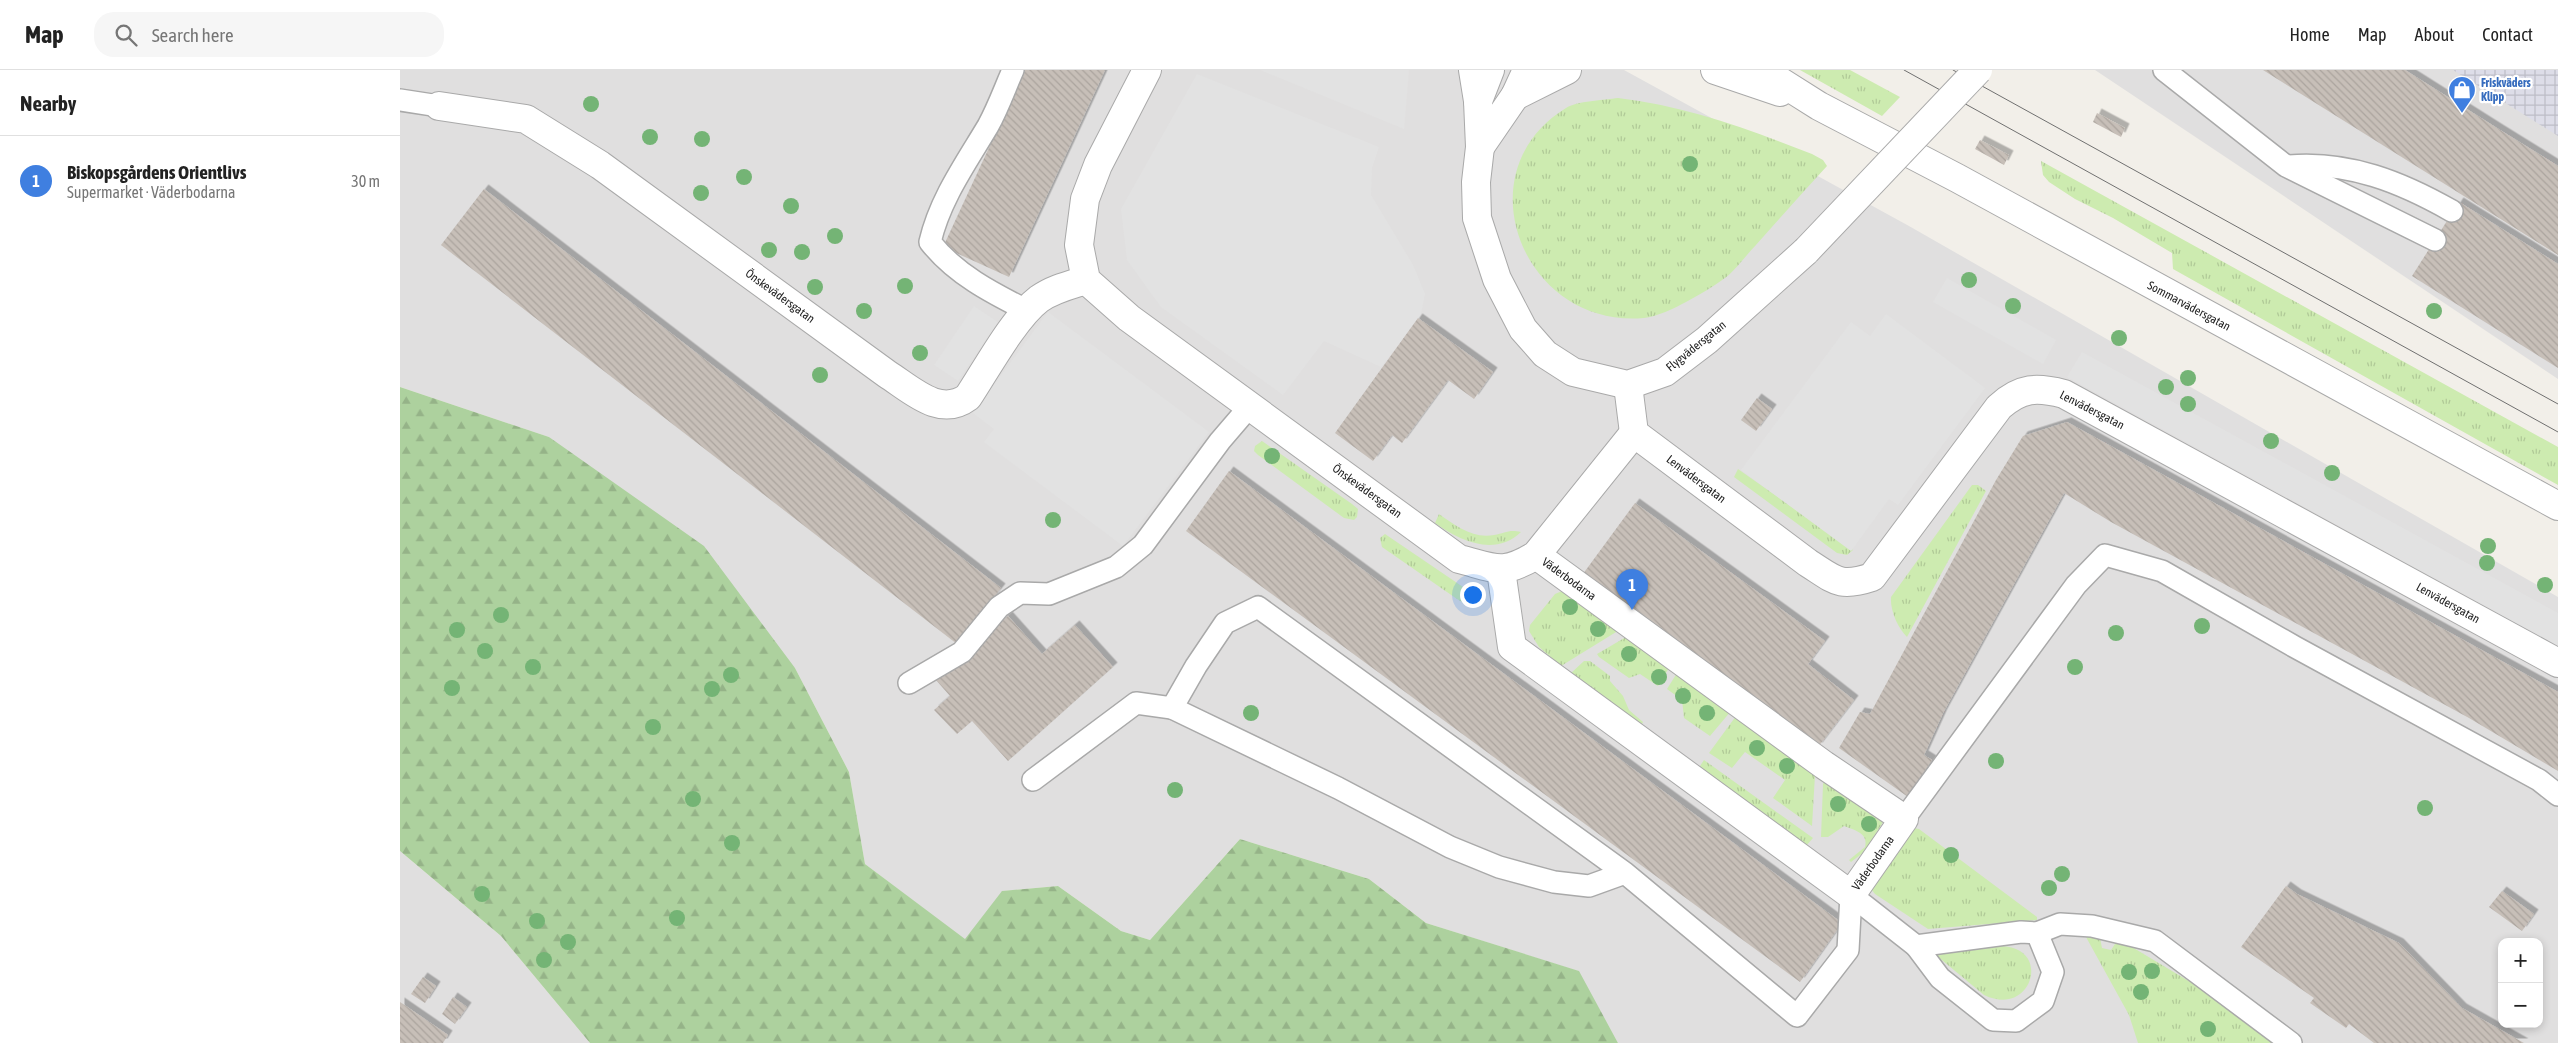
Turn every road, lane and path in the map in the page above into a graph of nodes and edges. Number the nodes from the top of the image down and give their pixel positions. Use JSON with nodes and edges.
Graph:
{"nodes":[{"id":1,"x":1013,"y":70,"type":"edge"},
{"id":2,"x":1147,"y":70,"type":"edge"},
{"id":3,"x":1473,"y":70,"type":"edge"},
{"id":4,"x":1490,"y":70,"type":"edge"},
{"id":5,"x":1527,"y":70,"type":"edge"},
{"id":6,"x":1567,"y":70,"type":"edge"},
{"id":7,"x":1715,"y":70,"type":"edge"},
{"id":8,"x":1762,"y":70,"type":"edge"},
{"id":9,"x":1978,"y":70,"type":"edge"},
{"id":10,"x":2164,"y":70,"type":"edge"},
{"id":11,"x":1515,"y":96,"type":"junction"},
{"id":12,"x":400,"y":100,"type":"edge"},
{"id":13,"x":1478,"y":101,"type":"junction"},
{"id":14,"x":439,"y":106,"type":"joint"},
{"id":15,"x":1819,"y":106,"type":"junction"},
{"id":16,"x":1480,"y":147,"type":"junction"},
{"id":17,"x":2286,"y":166,"type":"junction"},
{"id":18,"x":2452,"y":211,"type":"dead end"},
{"id":19,"x":2434,"y":240,"type":"dead end"},
{"id":20,"x":1086,"y":280,"type":"junction"},
{"id":21,"x":1028,"y":311,"type":"junction"},
{"id":22,"x":1628,"y":385,"type":"junction"},
{"id":23,"x":1250,"y":406,"type":"junction"},
{"id":24,"x":1634,"y":433,"type":"junction"},
{"id":25,"x":2558,"y":506,"type":"edge"},
{"id":26,"x":1536,"y":555,"type":"junction"},
{"id":27,"x":1501,"y":570,"type":"junction"},
{"id":28,"x":2558,"y":663,"type":"edge"},
{"id":29,"x":909,"y":683,"type":"dead end"},
{"id":30,"x":1172,"y":708,"type":"junction"},
{"id":31,"x":1033,"y":780,"type":"dead end"},
{"id":32,"x":2558,"y":795,"type":"edge"},
{"id":33,"x":1904,"y":819,"type":"junction"},
{"id":34,"x":1624,"y":873,"type":"junction"},
{"id":35,"x":1850,"y":895,"type":"junction"},
{"id":36,"x":2037,"y":934,"type":"junction"},
{"id":37,"x":1916,"y":946,"type":"junction"},
{"id":38,"x":2291,"y":1043,"type":"edge"}],
"edges":[{"from":1,"to":21,"type":"lane"},
{"from":2,"to":20,"type":"street"},
{"from":3,"to":13,"type":"street"},
{"from":4,"to":13,"type":"street"},
{"from":5,"to":11,"type":"street"},
{"from":6,"to":11,"type":"street"},
{"from":7,"to":15,"type":"street","name":"Sommarvädersgatan"},
{"from":8,"to":15,"type":"street","name":"Sommarvädersgatan"},
{"from":9,"to":22,"type":"street","name":"Flygvädersgatan","bridge":true},
{"from":10,"to":17,"type":"lane"},
{"from":11,"to":16,"type":"street"},
{"from":12,"to":14,"type":"lane"},
{"from":13,"to":16,"type":"street"},
{"from":14,"to":21,"type":"street","name":"Önskevädersgatan"},
{"from":15,"to":25,"type":"street","name":"Sommarvädersgatan"},
{"from":16,"to":22,"type":"street"},
{"from":17,"to":18,"type":"lane"},
{"from":17,"to":19,"type":"lane"},
{"from":20,"to":21,"type":"street","name":"Önskevädersgatan"},
{"from":20,"to":23,"type":"street","name":"Önskevädersgatan"},
{"from":22,"to":24,"type":"street"},
{"from":23,"to":27,"type":"street","name":"Önskevädersgatan"},
{"from":23,"to":29,"type":"lane"},
{"from":24,"to":26,"type":"street"},
{"from":24,"to":28,"type":"street","name":"Lenvädersgatan"},
{"from":26,"to":27,"type":"street"},
{"from":26,"to":33,"type":"street","name":"Väderbodarna"},
{"from":27,"to":35,"type":"street","name":"Väderbodarna"},
{"from":30,"to":31,"type":"lane"},
{"from":30,"to":34,"type":"lane"},
{"from":30,"to":34,"type":"lane"},
{"from":32,"to":33,"type":"lane"},
{"from":33,"to":35,"type":"street","name":"Väderbodarna"},
{"from":34,"to":35,"type":"lane"},
{"from":35,"to":37,"type":"lane"},
{"from":36,"to":37,"type":"lane"},
{"from":36,"to":37,"type":"lane"},
{"from":36,"to":38,"type":"lane"}]}
